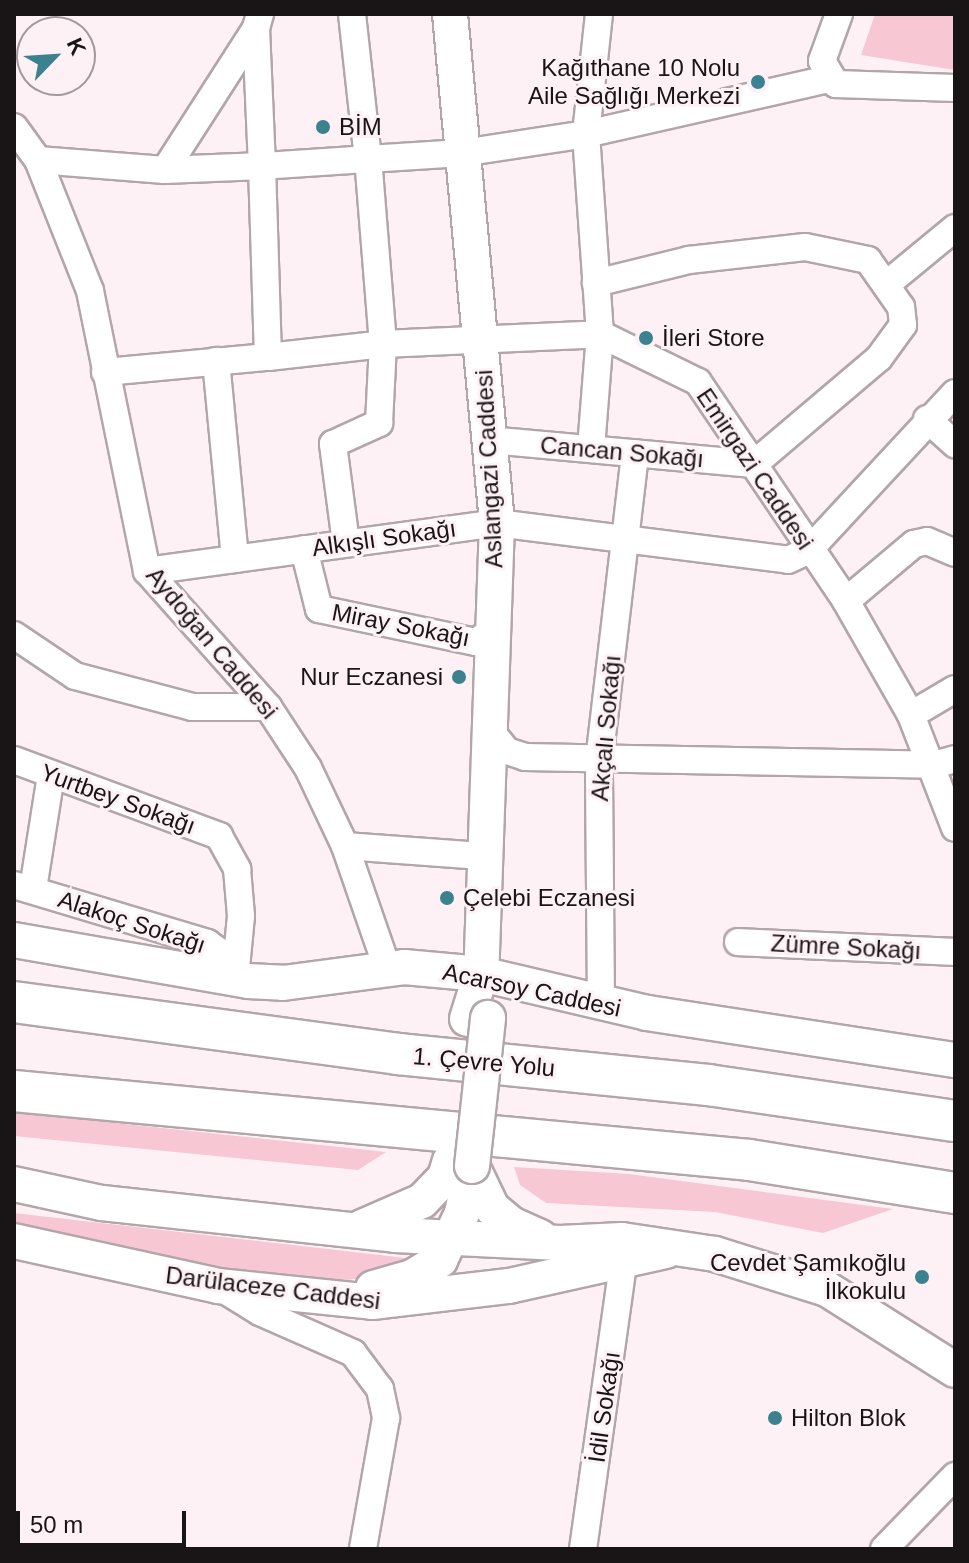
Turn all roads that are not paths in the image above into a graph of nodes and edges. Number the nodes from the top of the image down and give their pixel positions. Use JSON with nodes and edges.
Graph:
{"nodes":[{"id":1,"x":352,"y":14,"type":"edge"},
{"id":2,"x":450,"y":14,"type":"edge"},
{"id":3,"x":599,"y":14,"type":"edge"},
{"id":4,"x":839,"y":14,"type":"edge"},
{"id":5,"x":258,"y":21,"type":"edge"},
{"id":6,"x":829,"y":79,"type":"junction"},
{"id":7,"x":955,"y":88,"type":"edge"},
{"id":8,"x":14,"y":127,"type":"edge"},
{"id":9,"x":586,"y":134,"type":"junction"},
{"id":10,"x":462,"y":153,"type":"junction"},
{"id":11,"x":368,"y":159,"type":"junction"},
{"id":12,"x":38,"y":160,"type":"junction"},
{"id":13,"x":262,"y":166,"type":"junction"},
{"id":14,"x":165,"y":170,"type":"junction"},
{"id":15,"x":955,"y":228,"type":"edge"},
{"id":16,"x":596,"y":283,"type":"junction"},
{"id":17,"x":887,"y":284,"type":"junction"},
{"id":18,"x":600,"y":334,"type":"junction"},
{"id":19,"x":480,"y":338,"type":"junction"},
{"id":20,"x":383,"y":344,"type":"junction"},
{"id":21,"x":268,"y":357,"type":"junction"},
{"id":22,"x":216,"y":361,"type":"junction"},
{"id":23,"x":105,"y":372,"type":"junction"},
{"id":24,"x":955,"y":393,"type":"edge"},
{"id":25,"x":927,"y":419,"type":"junction"},
{"id":26,"x":490,"y":440,"type":"junction"},
{"id":27,"x":955,"y":444,"type":"edge"},
{"id":28,"x":591,"y":449,"type":"junction"},
{"id":29,"x":635,"y":453,"type":"junction"},
{"id":30,"x":754,"y":464,"type":"junction"},
{"id":31,"x":497,"y":523,"type":"junction"},
{"id":32,"x":626,"y":536,"type":"junction"},
{"id":33,"x":346,"y":543,"type":"junction"},
{"id":34,"x":304,"y":549,"type":"junction"},
{"id":35,"x":809,"y":550,"type":"junction"},
{"id":36,"x":955,"y":553,"type":"edge"},
{"id":37,"x":235,"y":559,"type":"junction"},
{"id":38,"x":147,"y":571,"type":"junction"},
{"id":39,"x":846,"y":601,"type":"junction"},
{"id":40,"x":493,"y":630,"type":"junction"},
{"id":41,"x":14,"y":635,"type":"edge"},
{"id":42,"x":955,"y":689,"type":"edge"},
{"id":43,"x":268,"y":707,"type":"junction"},
{"id":44,"x":911,"y":715,"type":"junction"},
{"id":45,"x":489,"y":729,"type":"junction"},
{"id":46,"x":14,"y":760,"type":"edge"},
{"id":47,"x":599,"y":761,"type":"junction"},
{"id":48,"x":944,"y":762,"type":"edge"},
{"id":49,"x":51,"y":775,"type":"junction"},
{"id":50,"x":955,"y":828,"type":"edge"},
{"id":51,"x":345,"y":846,"type":"junction"},
{"id":52,"x":482,"y":856,"type":"junction"},
{"id":53,"x":23,"y":887,"type":"edge"},
{"id":54,"x":14,"y":940,"type":"edge"},
{"id":55,"x":738,"y":942,"type":"dead end"},
{"id":56,"x":955,"y":952,"type":"edge"},
{"id":57,"x":14,"y":954,"type":"edge"},
{"id":58,"x":387,"y":967,"type":"junction"},
{"id":59,"x":234,"y":986,"type":"junction"},
{"id":60,"x":14,"y":1002,"type":"edge"},
{"id":61,"x":478,"y":1002,"type":"junction"},
{"id":62,"x":602,"y":1011,"type":"junction"},
{"id":63,"x":955,"y":1060,"type":"edge"},
{"id":64,"x":955,"y":1073,"type":"edge"},
{"id":65,"x":14,"y":1091,"type":"edge"},
{"id":66,"x":955,"y":1121,"type":"edge"},
{"id":67,"x":461,"y":1164,"type":"junction"},
{"id":68,"x":14,"y":1184,"type":"edge"},
{"id":69,"x":955,"y":1193,"type":"edge"},
{"id":70,"x":362,"y":1227,"type":"junction"},
{"id":71,"x":453,"y":1237,"type":"junction"},
{"id":72,"x":14,"y":1241,"type":"edge"},
{"id":73,"x":560,"y":1243,"type":"junction"},
{"id":74,"x":623,"y":1252,"type":"junction"},
{"id":75,"x":218,"y":1286,"type":"junction"},
{"id":76,"x":334,"y":1297,"type":"junction"},
{"id":77,"x":955,"y":1370,"type":"edge"},
{"id":78,"x":951,"y":1478,"type":"edge"},
{"id":79,"x":363,"y":1549,"type":"edge"},
{"id":80,"x":583,"y":1549,"type":"edge"},
{"id":81,"x":884,"y":1549,"type":"edge"}],
"edges":[{"from":1,"to":11,"type":"street"},
{"from":2,"to":10,"type":"main road","name":"Aslangazi Caddesi"},
{"from":3,"to":9,"type":"street"},
{"from":4,"to":6,"type":"street"},
{"from":5,"to":13,"type":"street"},
{"from":5,"to":14,"type":"street"},
{"from":6,"to":7,"type":"street"},
{"from":6,"to":9,"type":"street"},
{"from":8,"to":12,"type":"street","name":"Aydoğan Caddesi"},
{"from":9,"to":10,"type":"street"},
{"from":9,"to":16,"type":"street"},
{"from":10,"to":11,"type":"street"},
{"from":10,"to":19,"type":"main road","name":"Aslangazi Caddesi"},
{"from":11,"to":13,"type":"street"},
{"from":11,"to":20,"type":"street"},
{"from":12,"to":14,"type":"street"},
{"from":12,"to":23,"type":"street","name":"Aydoğan Caddesi"},
{"from":13,"to":14,"type":"street"},
{"from":13,"to":21,"type":"street"},
{"from":15,"to":17,"type":"street"},
{"from":16,"to":17,"type":"street"},
{"from":16,"to":18,"type":"street"},
{"from":17,"to":30,"type":"street"},
{"from":18,"to":19,"type":"street"},
{"from":18,"to":28,"type":"street"},
{"from":18,"to":30,"type":"street","name":"Emirgazi Caddesi"},
{"from":19,"to":20,"type":"street"},
{"from":19,"to":26,"type":"main road","name":"Aslangazi Caddesi"},
{"from":20,"to":21,"type":"street"},
{"from":20,"to":33,"type":"street"},
{"from":21,"to":22,"type":"street"},
{"from":22,"to":23,"type":"street"},
{"from":22,"to":37,"type":"street"},
{"from":23,"to":38,"type":"street","name":"Aydoğan Caddesi"},
{"from":24,"to":25,"type":"street"},
{"from":25,"to":27,"type":"street"},
{"from":25,"to":35,"type":"street"},
{"from":26,"to":28,"type":"street","name":"Cancan Sokağı"},
{"from":26,"to":31,"type":"main road","name":"Aslangazi Caddesi"},
{"from":28,"to":29,"type":"street","name":"Cancan Sokağı"},
{"from":29,"to":30,"type":"street","name":"Cancan Sokağı"},
{"from":29,"to":32,"type":"street","name":"Akçalı Sokağı"},
{"from":30,"to":35,"type":"street","name":"Emirgazi Caddesi"},
{"from":31,"to":32,"type":"street","name":"Alkışlı Sokağı"},
{"from":31,"to":33,"type":"street","name":"Alkışlı Sokağı"},
{"from":31,"to":40,"type":"main road","name":"Aslangazi Caddesi"},
{"from":32,"to":35,"type":"street","name":"Alkışlı Sokağı"},
{"from":32,"to":47,"type":"street","name":"Akçalı Sokağı"},
{"from":33,"to":34,"type":"street","name":"Alkışlı Sokağı"},
{"from":34,"to":37,"type":"street","name":"Alkışlı Sokağı"},
{"from":34,"to":40,"type":"street","name":"Miray Sokağı"},
{"from":35,"to":39,"type":"street","name":"Emirgazi Caddesi"},
{"from":36,"to":39,"type":"street"},
{"from":37,"to":38,"type":"street","name":"Alkışlı Sokağı"},
{"from":38,"to":43,"type":"street","name":"Aydoğan Caddesi"},
{"from":39,"to":44,"type":"street","name":"Emirgazi Caddesi"},
{"from":40,"to":45,"type":"main road","name":"Aslangazi Caddesi"},
{"from":41,"to":43,"type":"street"},
{"from":42,"to":44,"type":"street"},
{"from":43,"to":51,"type":"street","name":"Aydoğan Caddesi"},
{"from":44,"to":48,"type":"street","name":"Emirgazi Caddesi"},
{"from":45,"to":47,"type":"street"},
{"from":45,"to":52,"type":"main road","name":"Aslangazi Caddesi"},
{"from":46,"to":49,"type":"street","name":"Yurtbey Sokağı"},
{"from":47,"to":48,"type":"street"},
{"from":47,"to":62,"type":"street","name":"Akçalı Sokağı"},
{"from":48,"to":50,"type":"street","name":"Emirgazi Caddesi"},
{"from":49,"to":53,"type":"street"},
{"from":49,"to":59,"type":"street","name":"Yurtbey Sokağı"},
{"from":51,"to":52,"type":"street"},
{"from":51,"to":58,"type":"street","name":"Aydoğan Caddesi"},
{"from":52,"to":61,"type":"main road","name":"Aslangazi Caddesi"},
{"from":53,"to":59,"type":"street","name":"Alakoç Sokağı"},
{"from":54,"to":59,"type":"main road","name":"Acarsoy Caddesi"},
{"from":55,"to":56,"type":"street","name":"Zümre Sokağı"},
{"from":57,"to":59,"type":"main road","name":"Acarsoy Caddesi"},
{"from":58,"to":59,"type":"main road","name":"Acarsoy Caddesi"},
{"from":58,"to":61,"type":"main road","name":"Acarsoy Caddesi"},
{"from":59,"to":61,"type":"main road","name":"Acarsoy Caddesi"},
{"from":60,"to":66,"type":"highway","name":"1. Çevre Yolu"},
{"from":61,"to":62,"type":"main road","name":"Acarsoy Caddesi"},
{"from":61,"to":67,"type":"main road","name":"Aslangazi Caddesi","bridge":true},
{"from":62,"to":63,"type":"main road","name":"Acarsoy Caddesi"},
{"from":62,"to":64,"type":"main road","name":"Acarsoy Caddesi"},
{"from":65,"to":69,"type":"highway"},
{"from":67,"to":70,"type":"main road"},
{"from":67,"to":71,"type":"main road","name":"Aslangazi Caddesi"},
{"from":67,"to":73,"type":"main road"},
{"from":68,"to":70,"type":"main road","name":"Darülaceze Caddesi"},
{"from":70,"to":71,"type":"main road","name":"Darülaceze Caddesi"},
{"from":71,"to":73,"type":"main road","name":"Darülaceze Caddesi"},
{"from":71,"to":76,"type":"main road"},
{"from":72,"to":75,"type":"main road","name":"Darülaceze Caddesi"},
{"from":73,"to":74,"type":"main road","name":"Darülaceze Caddesi"},
{"from":74,"to":76,"type":"main road","name":"Darülaceze Caddesi"},
{"from":74,"to":77,"type":"main road","name":"Darülaceze Caddesi"},
{"from":74,"to":80,"type":"street","name":"İdil Sokağı"},
{"from":75,"to":76,"type":"main road","name":"Darülaceze Caddesi"},
{"from":75,"to":79,"type":"street"},
{"from":78,"to":81,"type":"street"}]}
